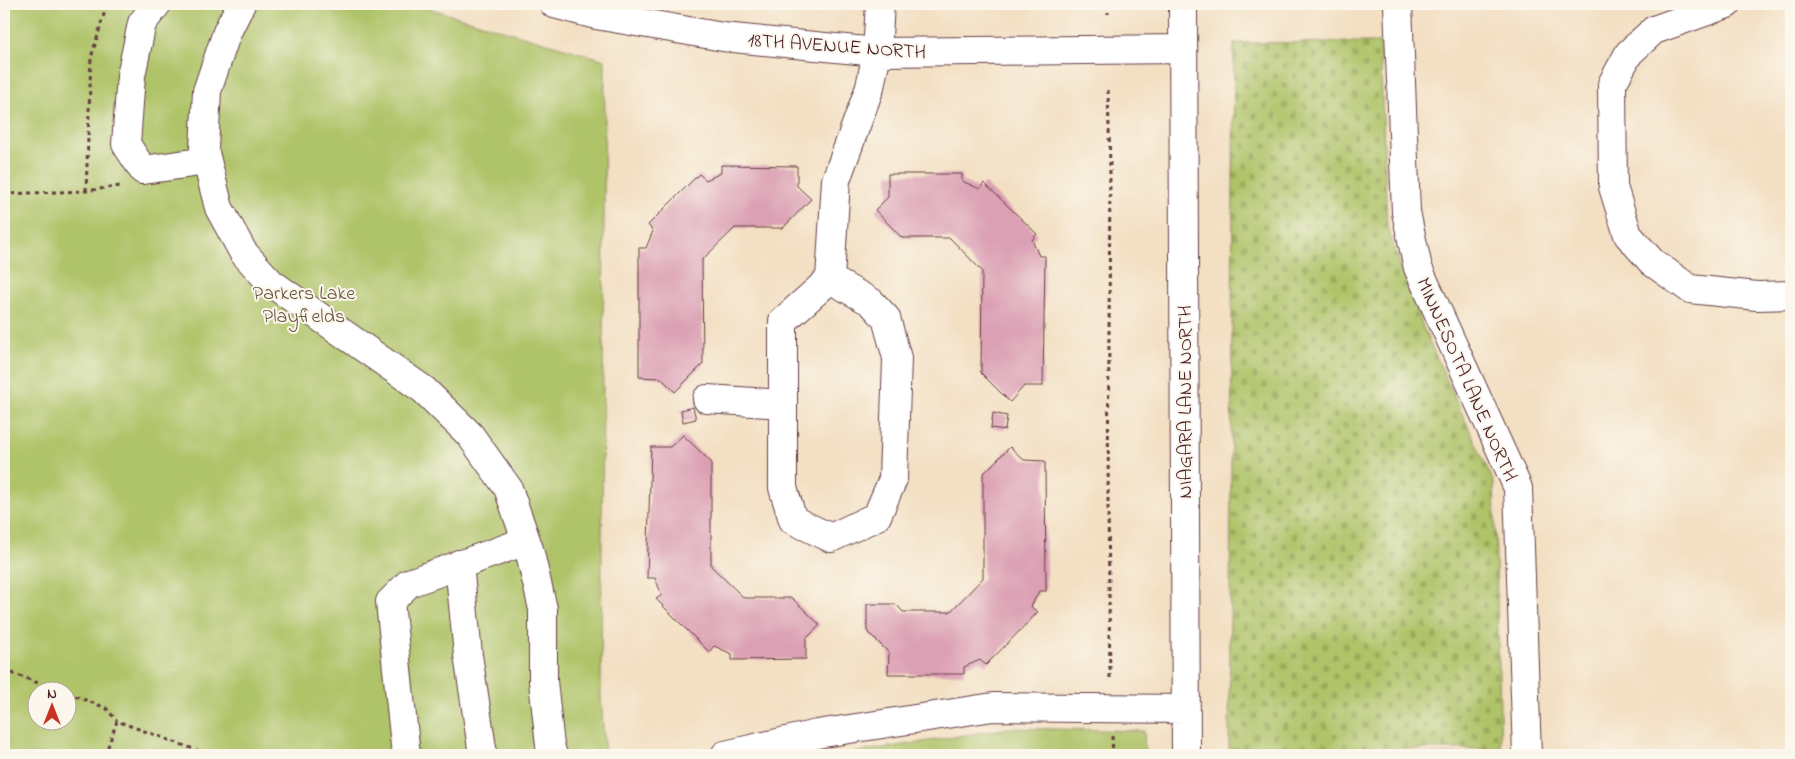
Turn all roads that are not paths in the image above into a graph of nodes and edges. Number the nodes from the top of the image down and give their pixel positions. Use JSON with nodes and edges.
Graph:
{"nodes":[{"id":1,"x":157,"y":4,"type":"edge"},
{"id":2,"x":554,"y":4,"type":"edge"},
{"id":3,"x":880,"y":4,"type":"edge"},
{"id":4,"x":1183,"y":4,"type":"edge"},
{"id":5,"x":1398,"y":4,"type":"edge"},
{"id":6,"x":1726,"y":4,"type":"edge"},
{"id":7,"x":231,"y":7,"type":"edge"},
{"id":8,"x":1183,"y":49,"type":"junction"},
{"id":9,"x":877,"y":52,"type":"junction"},
{"id":10,"x":207,"y":160,"type":"junction"},
{"id":11,"x":830,"y":279,"type":"junction"},
{"id":12,"x":1791,"y":295,"type":"edge"},
{"id":13,"x":706,"y":399,"type":"dead end"},
{"id":14,"x":783,"y":404,"type":"junction"},
{"id":15,"x":526,"y":541,"type":"junction"},
{"id":16,"x":459,"y":564,"type":"junction"},
{"id":17,"x":1185,"y":709,"type":"junction"},
{"id":18,"x":406,"y":755,"type":"edge"},
{"id":19,"x":484,"y":755,"type":"edge"},
{"id":20,"x":553,"y":755,"type":"edge"},
{"id":21,"x":725,"y":755,"type":"edge"},
{"id":22,"x":1186,"y":755,"type":"edge"},
{"id":23,"x":1527,"y":755,"type":"edge"}],
"edges":[{"from":1,"to":10,"type":"street"},
{"from":2,"to":9,"type":"street","name":"18TH AVENUE NORTH"},
{"from":3,"to":9,"type":"street"},
{"from":4,"to":8,"type":"street","name":"NIAGARA LANE NORTH"},
{"from":5,"to":23,"type":"street","name":"MINNESOTA LANE NORTH"},
{"from":6,"to":12,"type":"street"},
{"from":7,"to":10,"type":"street"},
{"from":8,"to":9,"type":"street","name":"18TH AVENUE NORTH"},
{"from":8,"to":17,"type":"street","name":"NIAGARA LANE NORTH"},
{"from":9,"to":11,"type":"street"},
{"from":10,"to":15,"type":"street"},
{"from":11,"to":14,"type":"street"},
{"from":11,"to":14,"type":"street"},
{"from":13,"to":14,"type":"street"},
{"from":15,"to":16,"type":"street"},
{"from":15,"to":20,"type":"street"},
{"from":16,"to":18,"type":"street"},
{"from":16,"to":19,"type":"street"},
{"from":17,"to":21,"type":"street"},
{"from":17,"to":22,"type":"street","name":"NIAGARA LANE NORTH"}]}
